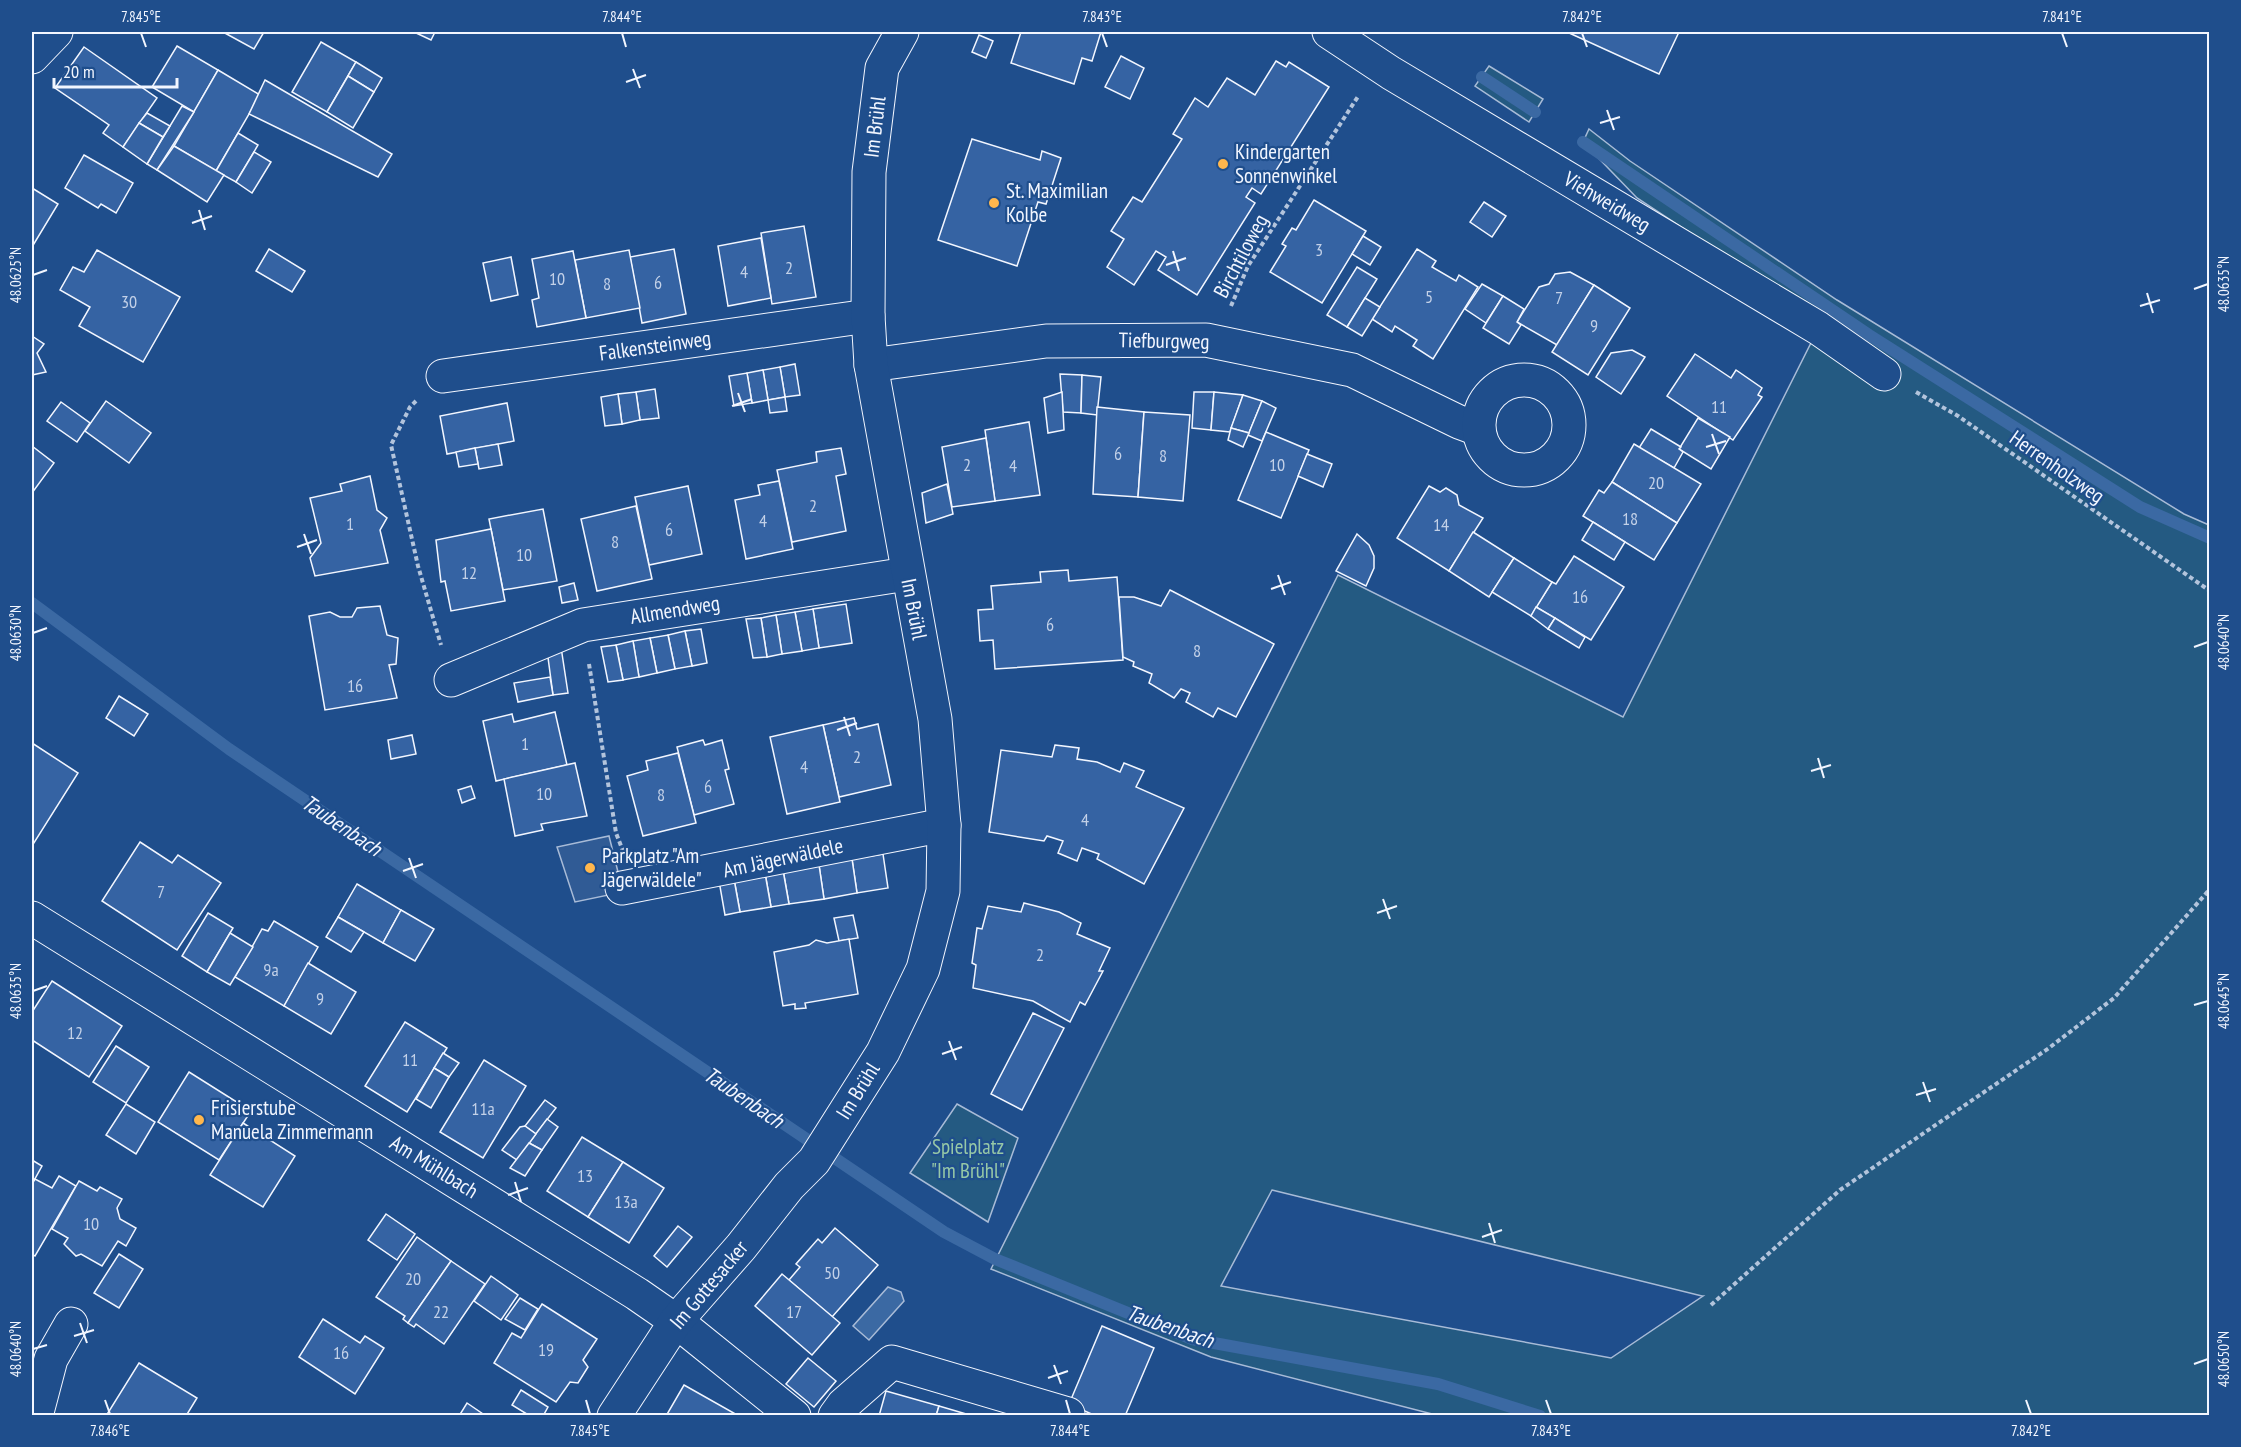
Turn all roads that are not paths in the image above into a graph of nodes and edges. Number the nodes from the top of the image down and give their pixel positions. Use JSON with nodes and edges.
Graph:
{"nodes":[{"id":1,"x":57,"y":32,"type":"edge"},
{"id":2,"x":902,"y":32,"type":"edge"},
{"id":3,"x":1329,"y":32,"type":"edge"},
{"id":4,"x":32,"y":57,"type":"edge"},
{"id":5,"x":868,"y":316,"type":"junction"},
{"id":6,"x":871,"y":365,"type":"junction"},
{"id":7,"x":1884,"y":374,"type":"road end"},
{"id":8,"x":443,"y":376,"type":"road end"},
{"id":9,"x":1478,"y":429,"type":"dead end"},
{"id":10,"x":907,"y":574,"type":"junction"},
{"id":11,"x":451,"y":680,"type":"road end"},
{"id":12,"x":944,"y":825,"type":"junction"},
{"id":13,"x":629,"y":887,"type":"road end"},
{"id":14,"x":32,"y":918,"type":"edge"},
{"id":15,"x":814,"y":1161,"type":"joint"},
{"id":16,"x":676,"y":1321,"type":"junction"},
{"id":17,"x":71,"y":1324,"type":"dead end"},
{"id":18,"x":1068,"y":1414,"type":"edge"},
{"id":19,"x":36,"y":1416,"type":"edge"},
{"id":20,"x":614,"y":1416,"type":"edge"},
{"id":21,"x":794,"y":1416,"type":"edge"},
{"id":22,"x":835,"y":1416,"type":"edge"}],
"edges":[{"from":1,"to":4,"type":"street"},
{"from":2,"to":5,"type":"street","name":"Im Brühl"},
{"from":3,"to":7,"type":"street","name":"Viehweidweg"},
{"from":5,"to":6,"type":"street","name":"Im Brühl"},
{"from":5,"to":8,"type":"street","name":"Falkensteinweg"},
{"from":6,"to":9,"type":"street","name":"Tiefburgweg"},
{"from":6,"to":10,"type":"street","name":"Im Brühl"},
{"from":10,"to":11,"type":"street","name":"Allmendweg"},
{"from":10,"to":12,"type":"street","name":"Im Brühl"},
{"from":12,"to":13,"type":"street","name":"Am Jägerwäldele"},
{"from":12,"to":15,"type":"street","name":"Im Brühl"},
{"from":14,"to":16,"type":"street","name":"Am Mühlbach"},
{"from":15,"to":16,"type":"street","name":"Im Gottesacker"},
{"from":16,"to":20,"type":"street","name":"Im Gottesacker"},
{"from":16,"to":21,"type":"street","name":"Am Mühlbach"},
{"from":17,"to":19,"type":"street"},
{"from":18,"to":22,"type":"street"}]}
